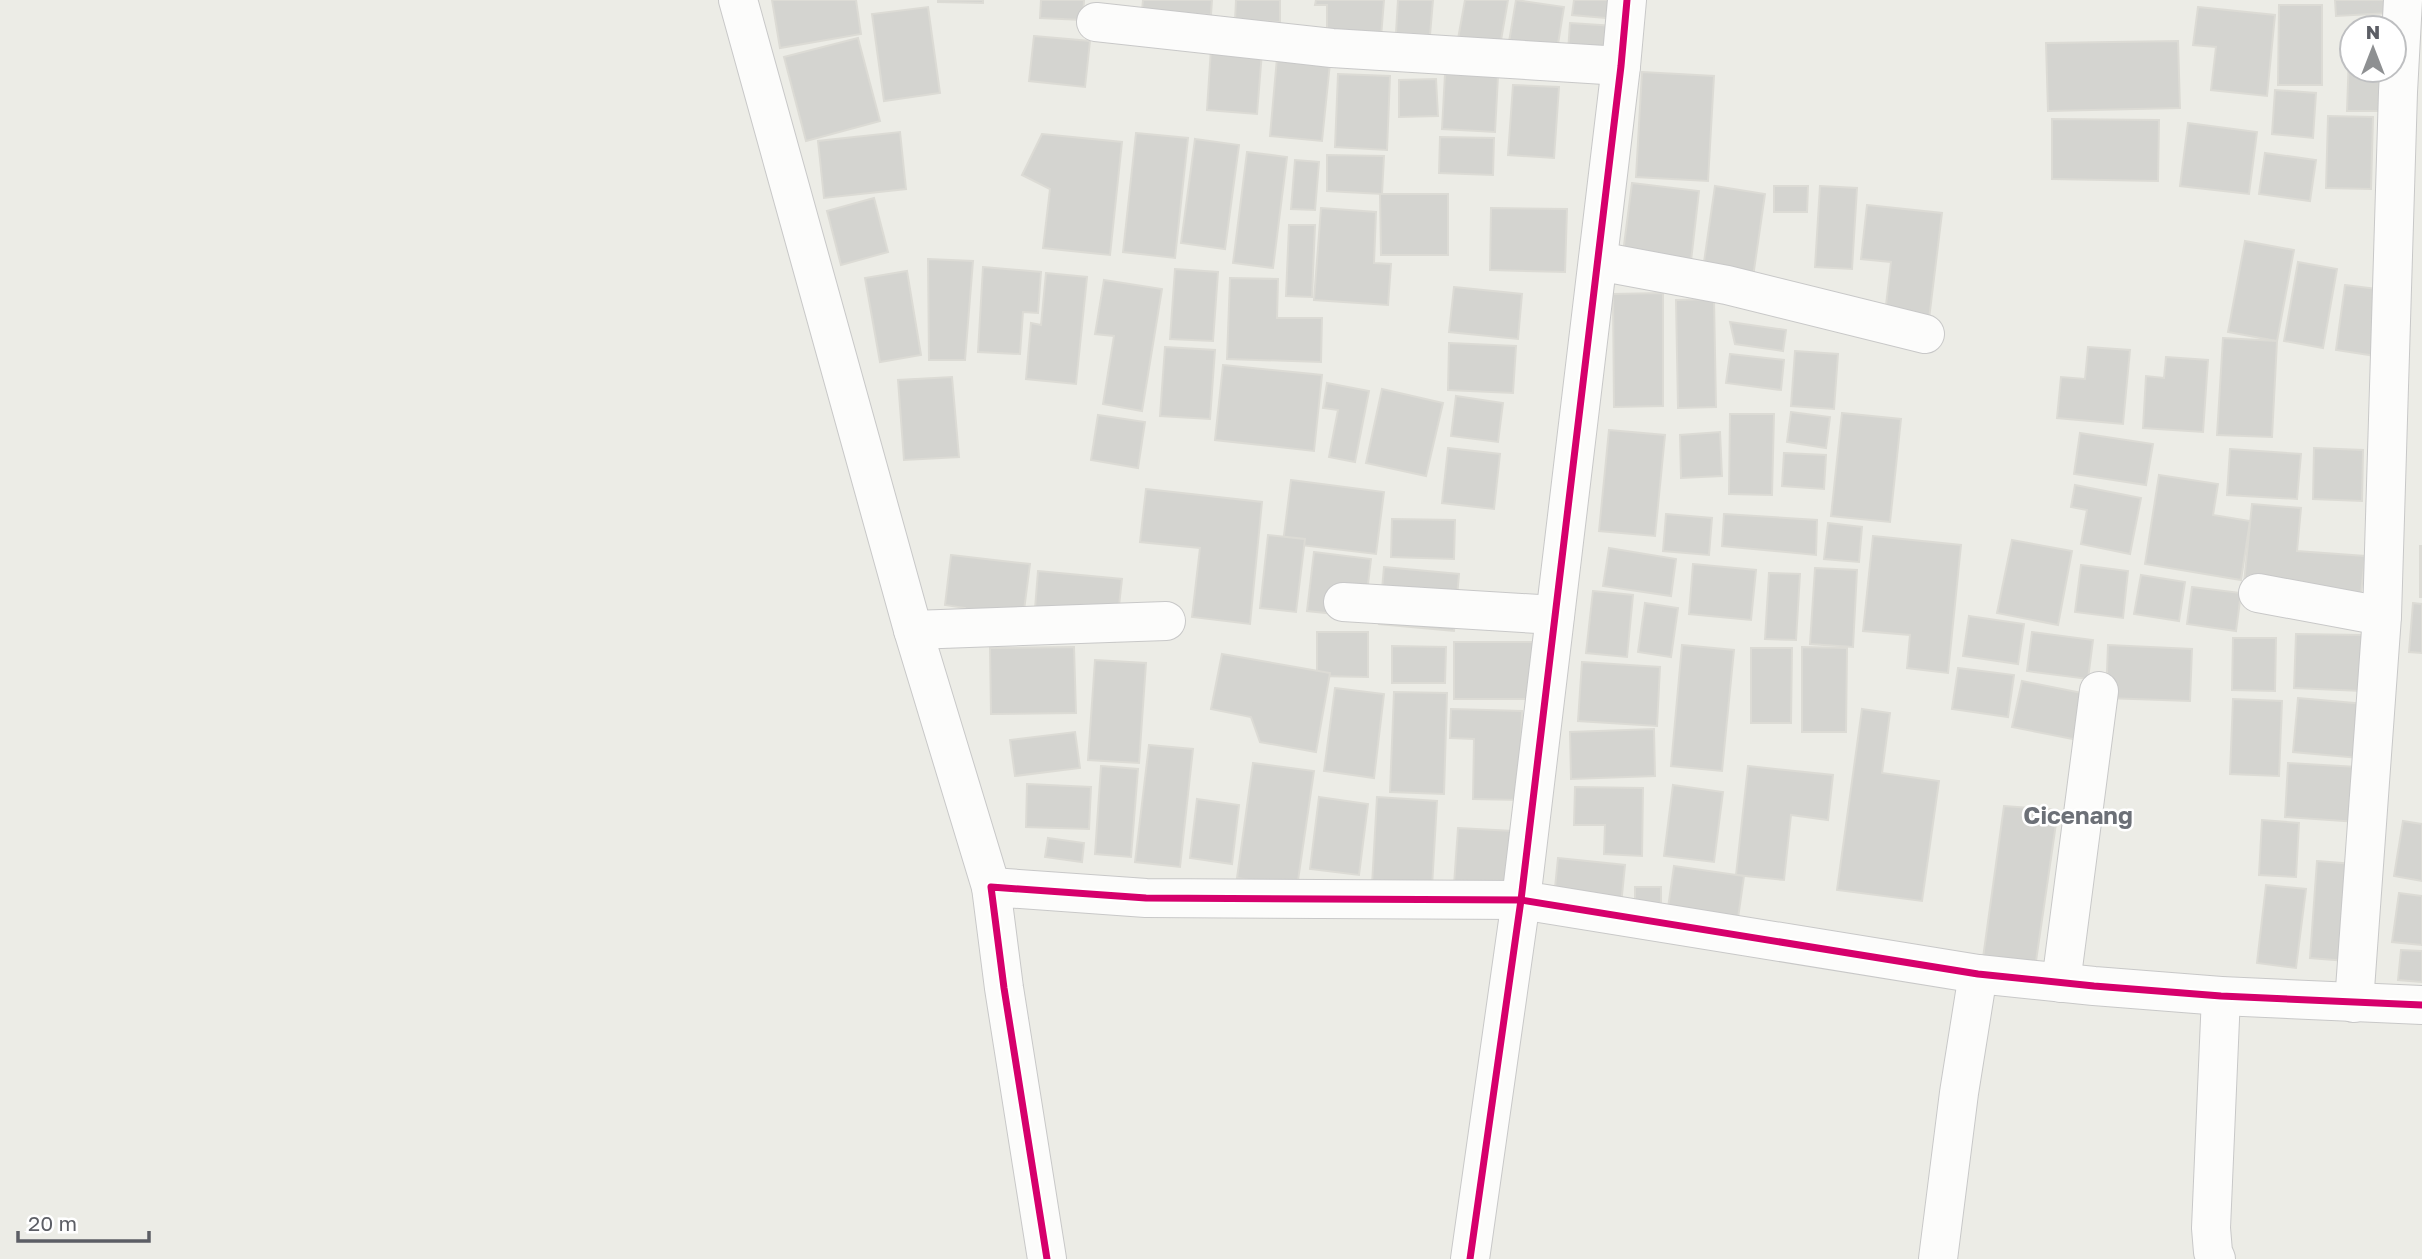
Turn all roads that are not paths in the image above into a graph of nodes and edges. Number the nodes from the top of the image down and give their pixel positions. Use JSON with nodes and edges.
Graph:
{"nodes":[{"id":1,"x":738,"y":0,"type":"edge"},
{"id":2,"x":1627,"y":0,"type":"edge"},
{"id":3,"x":2403,"y":0,"type":"edge"},
{"id":4,"x":1096,"y":22,"type":"dead end"},
{"id":5,"x":1621,"y":66,"type":"junction"},
{"id":6,"x":2410,"y":95,"type":"edge"},
{"id":7,"x":1598,"y":261,"type":"junction"},
{"id":8,"x":1925,"y":334,"type":"dead end"},
{"id":9,"x":2258,"y":593,"type":"dead end"},
{"id":10,"x":1343,"y":602,"type":"dead end"},
{"id":11,"x":1555,"y":615,"type":"junction"},
{"id":12,"x":2382,"y":616,"type":"junction"},
{"id":13,"x":1166,"y":621,"type":"dead end"},
{"id":14,"x":913,"y":630,"type":"junction"},
{"id":15,"x":2099,"y":691,"type":"dead end"},
{"id":16,"x":991,"y":887,"type":"junction"},
{"id":17,"x":1521,"y":901,"type":"junction"},
{"id":18,"x":1978,"y":974,"type":"junction"},
{"id":19,"x":2061,"y":983,"type":"junction"},
{"id":20,"x":2221,"y":996,"type":"junction"},
{"id":21,"x":2354,"y":1003,"type":"junction"},
{"id":22,"x":2422,"y":1005,"type":"edge"},
{"id":23,"x":1046,"y":1259,"type":"edge"},
{"id":24,"x":1470,"y":1259,"type":"edge"},
{"id":25,"x":1938,"y":1259,"type":"edge"},
{"id":26,"x":2216,"y":1259,"type":"edge"}],
"edges":[{"from":1,"to":14,"type":"street"},
{"from":2,"to":5,"type":"street"},
{"from":3,"to":6,"type":"street"},
{"from":4,"to":5,"type":"street"},
{"from":5,"to":7,"type":"street"},
{"from":6,"to":12,"type":"street"},
{"from":7,"to":8,"type":"street"},
{"from":7,"to":11,"type":"street"},
{"from":9,"to":12,"type":"street"},
{"from":10,"to":11,"type":"street"},
{"from":11,"to":17,"type":"street"},
{"from":12,"to":21,"type":"street"},
{"from":13,"to":14,"type":"street"},
{"from":14,"to":16,"type":"street"},
{"from":15,"to":19,"type":"street"},
{"from":16,"to":17,"type":"street"},
{"from":16,"to":23,"type":"street"},
{"from":17,"to":18,"type":"street"},
{"from":17,"to":24,"type":"street"},
{"from":18,"to":19,"type":"street"},
{"from":18,"to":25,"type":"street"},
{"from":19,"to":20,"type":"street"},
{"from":20,"to":21,"type":"street"},
{"from":20,"to":26,"type":"street"},
{"from":21,"to":22,"type":"street"}]}
